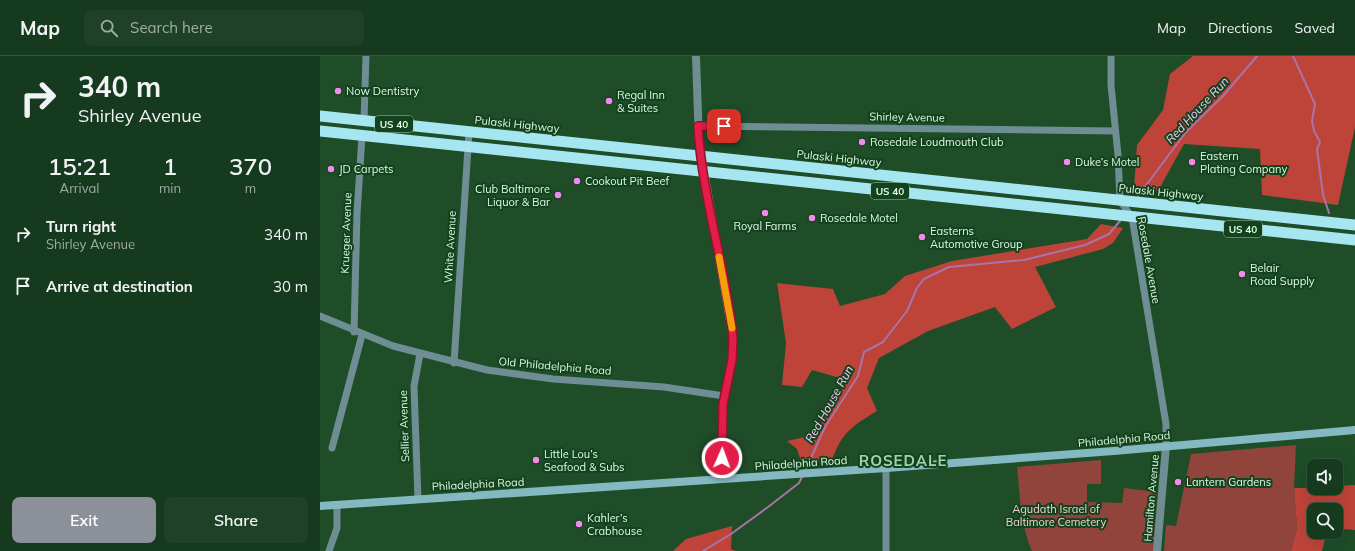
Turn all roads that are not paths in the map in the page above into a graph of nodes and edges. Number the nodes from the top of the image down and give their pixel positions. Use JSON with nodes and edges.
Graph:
{"nodes":[{"id":1,"x":366,"y":56,"type":"edge"},
{"id":2,"x":696,"y":56,"type":"edge"},
{"id":3,"x":1111,"y":56,"type":"edge"},
{"id":4,"x":320,"y":116,"type":"edge"},
{"id":5,"x":364,"y":121,"type":"junction"},
{"id":6,"x":698,"y":126,"type":"junction"},
{"id":7,"x":320,"y":131,"type":"edge"},
{"id":8,"x":1115,"y":131,"type":"junction"},
{"id":9,"x":468,"y":132,"type":"junction"},
{"id":10,"x":362,"y":136,"type":"junction"},
{"id":11,"x":467,"y":147,"type":"junction"},
{"id":12,"x":701,"y":157,"type":"junction"},
{"id":13,"x":704,"y":172,"type":"junction"},
{"id":14,"x":1120,"y":201,"type":"junction"},
{"id":15,"x":1132,"y":217,"type":"junction"},
{"id":16,"x":1355,"y":226,"type":"edge"},
{"id":17,"x":1355,"y":240,"type":"edge"},
{"id":18,"x":320,"y":316,"type":"edge"},
{"id":19,"x":354,"y":332,"type":"junction"},
{"id":20,"x":362,"y":335,"type":"junction"},
{"id":21,"x":420,"y":354,"type":"junction"},
{"id":22,"x":454,"y":363,"type":"junction"},
{"id":23,"x":724,"y":396,"type":"junction"},
{"id":24,"x":1355,"y":430,"type":"edge"},
{"id":25,"x":1166,"y":446,"type":"junction"},
{"id":26,"x":332,"y":448,"type":"dead end"},
{"id":27,"x":886,"y":468,"type":"junction"},
{"id":28,"x":721,"y":479,"type":"junction"},
{"id":29,"x":418,"y":499,"type":"junction"},
{"id":30,"x":337,"y":504,"type":"junction"},
{"id":31,"x":320,"y":506,"type":"edge"},
{"id":32,"x":329,"y":551,"type":"edge"},
{"id":33,"x":886,"y":551,"type":"edge"},
{"id":34,"x":1157,"y":551,"type":"edge"}],
"edges":[{"from":1,"to":5,"type":"street"},
{"from":2,"to":6,"type":"street"},
{"from":3,"to":8,"type":"street"},
{"from":4,"to":5,"type":"highway","name":"Pulaski Highway","number":"US 40"},
{"from":5,"to":9,"type":"highway","name":"Pulaski Highway","number":"US 40"},
{"from":6,"to":8,"type":"street","name":"Shirley Avenue"},
{"from":6,"to":12,"type":"street"},
{"from":7,"to":10,"type":"highway","number":"US 40"},
{"from":8,"to":14,"type":"street"},
{"from":9,"to":11,"type":"street","name":"White Avenue"},
{"from":9,"to":12,"type":"highway","name":"Pulaski Highway","number":"US 40"},
{"from":10,"to":11,"type":"highway","number":"US 40"},
{"from":10,"to":19,"type":"street","name":"Krueger Avenue"},
{"from":11,"to":13,"type":"highway","number":"US 40"},
{"from":11,"to":22,"type":"street","name":"White Avenue"},
{"from":12,"to":13,"type":"street"},
{"from":12,"to":14,"type":"highway","name":"Pulaski Highway","number":"US 40"},
{"from":13,"to":15,"type":"highway","number":"US 40"},
{"from":13,"to":23,"type":"street"},
{"from":14,"to":15,"type":"street","name":"Rosedale Avenue"},
{"from":14,"to":16,"type":"highway","name":"Pulaski Highway","number":"US 40"},
{"from":15,"to":17,"type":"highway","number":"US 40"},
{"from":15,"to":25,"type":"street","name":"Rosedale Avenue"},
{"from":18,"to":19,"type":"street","name":"Old Philadelphia Road"},
{"from":19,"to":20,"type":"street","name":"Old Philadelphia Road"},
{"from":20,"to":21,"type":"street","name":"Old Philadelphia Road"},
{"from":20,"to":26,"type":"street"},
{"from":21,"to":22,"type":"street","name":"Old Philadelphia Road"},
{"from":21,"to":29,"type":"street","name":"Sellier Avenue"},
{"from":22,"to":23,"type":"street","name":"Old Philadelphia Road"},
{"from":23,"to":28,"type":"street"},
{"from":24,"to":25,"type":"main road","name":"Philadelphia Road"},
{"from":25,"to":27,"type":"main road","name":"Philadelphia Road"},
{"from":25,"to":34,"type":"street","name":"Hamilton Avenue"},
{"from":27,"to":28,"type":"main road","name":"Philadelphia Road"},
{"from":27,"to":33,"type":"street"},
{"from":28,"to":29,"type":"main road","name":"Philadelphia Road"},
{"from":29,"to":30,"type":"main road","name":"Philadelphia Road"},
{"from":30,"to":31,"type":"main road","name":"Philadelphia Road"},
{"from":30,"to":32,"type":"street"}]}
